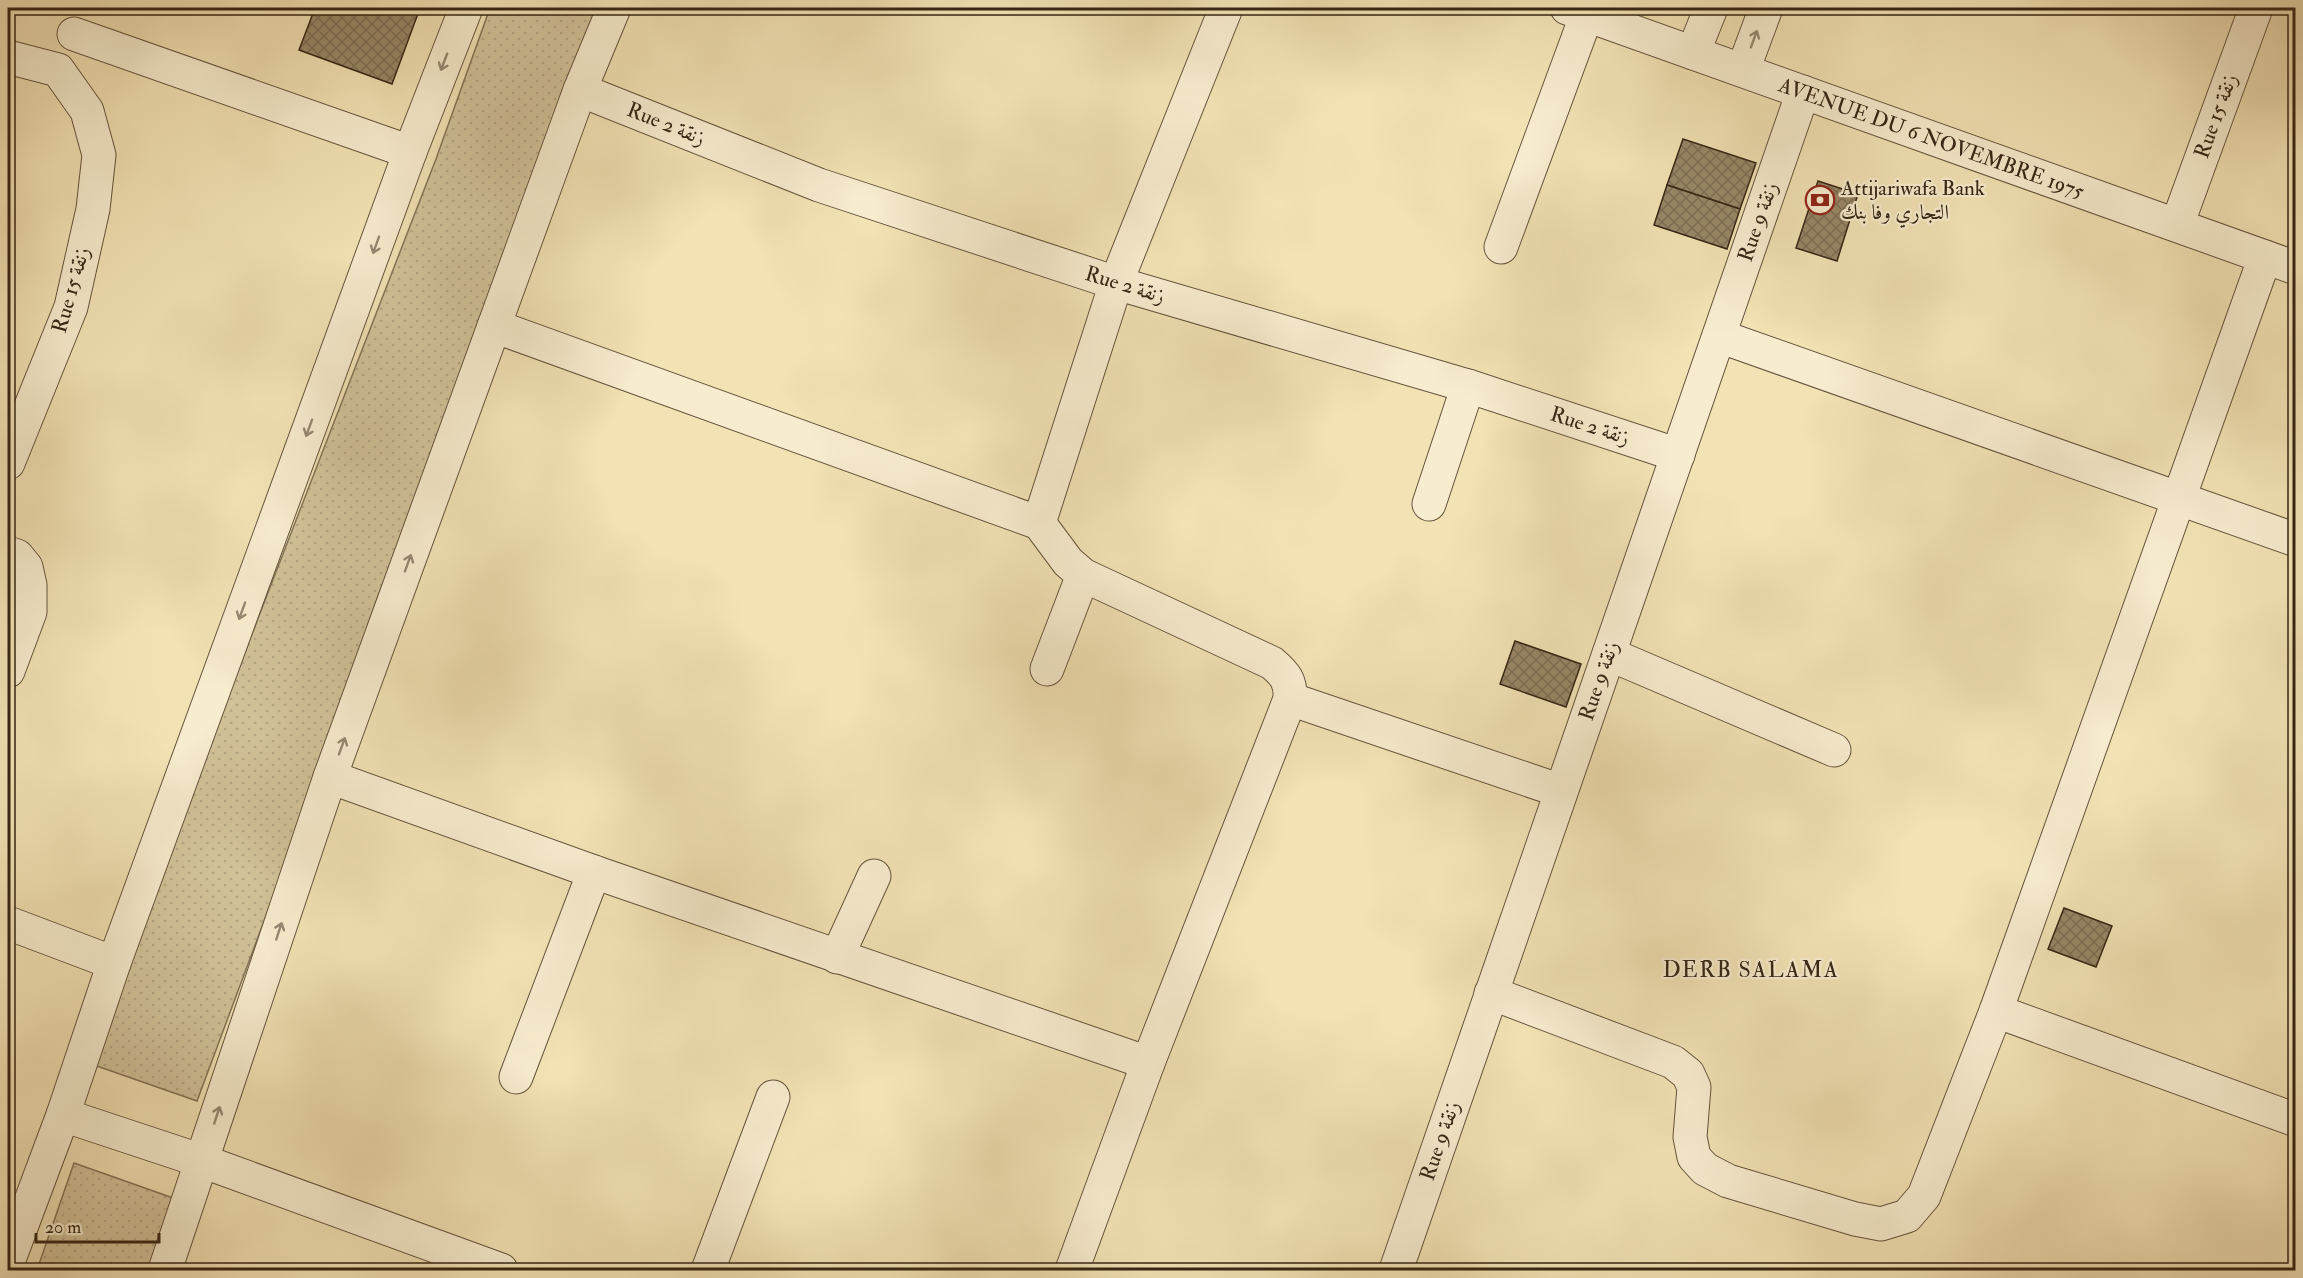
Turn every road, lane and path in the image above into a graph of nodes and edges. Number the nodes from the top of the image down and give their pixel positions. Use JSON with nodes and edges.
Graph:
{"nodes":[{"id":1,"x":465,"y":8,"type":"edge"},
{"id":2,"x":614,"y":8,"type":"edge"},
{"id":3,"x":1226,"y":8,"type":"edge"},
{"id":4,"x":1711,"y":8,"type":"edge"},
{"id":5,"x":1766,"y":8,"type":"edge"},
{"id":6,"x":2256,"y":8,"type":"edge"},
{"id":7,"x":1577,"y":11,"type":"edge"},
{"id":8,"x":79,"y":21,"type":"edge"},
{"id":9,"x":1693,"y":52,"type":"junction"},
{"id":10,"x":8,"y":57,"type":"edge"},
{"id":11,"x":58,"y":70,"type":"junction"},
{"id":12,"x":1743,"y":70,"type":"junction"},
{"id":13,"x":580,"y":90,"type":"junction"},
{"id":14,"x":1803,"y":92,"type":"junction"},
{"id":15,"x":410,"y":152,"type":"junction"},
{"id":16,"x":2177,"y":225,"type":"junction"},
{"id":17,"x":1501,"y":247,"type":"dead end"},
{"id":18,"x":2265,"y":257,"type":"junction"},
{"id":19,"x":2295,"y":268,"type":"edge"},
{"id":20,"x":1116,"y":283,"type":"junction"},
{"id":21,"x":494,"y":326,"type":"junction"},
{"id":22,"x":1719,"y":336,"type":"junction"},
{"id":23,"x":1468,"y":386,"type":"junction"},
{"id":24,"x":1678,"y":455,"type":"junction"},
{"id":25,"x":8,"y":463,"type":"edge"},
{"id":26,"x":2179,"y":500,"type":"junction"},
{"id":27,"x":1429,"y":504,"type":"dead end"},
{"id":28,"x":1039,"y":522,"type":"junction"},
{"id":29,"x":2295,"y":540,"type":"edge"},
{"id":30,"x":12,"y":554,"type":"edge"},
{"id":31,"x":1083,"y":575,"type":"junction"},
{"id":32,"x":1609,"y":654,"type":"junction"},
{"id":33,"x":1047,"y":669,"type":"dead end"},
{"id":34,"x":8,"y":671,"type":"edge"},
{"id":35,"x":1290,"y":699,"type":"junction"},
{"id":36,"x":1833,"y":750,"type":"dead end"},
{"id":37,"x":330,"y":777,"type":"junction"},
{"id":38,"x":1561,"y":791,"type":"junction"},
{"id":39,"x":594,"y":872,"type":"junction"},
{"id":40,"x":874,"y":876,"type":"dead end"},
{"id":41,"x":8,"y":923,"type":"edge"},
{"id":42,"x":837,"y":957,"type":"junction"},
{"id":43,"x":114,"y":963,"type":"junction"},
{"id":44,"x":1491,"y":993,"type":"junction"},
{"id":45,"x":1996,"y":1011,"type":"junction"},
{"id":46,"x":1148,"y":1063,"type":"junction"},
{"id":47,"x":516,"y":1077,"type":"dead end"},
{"id":48,"x":773,"y":1097,"type":"dead end"},
{"id":49,"x":63,"y":1116,"type":"junction"},
{"id":50,"x":2295,"y":1120,"type":"edge"},
{"id":51,"x":202,"y":1161,"type":"junction"},
{"id":52,"x":444,"y":1261,"type":"edge"},
{"id":53,"x":8,"y":1262,"type":"edge"},
{"id":54,"x":165,"y":1270,"type":"edge"},
{"id":55,"x":501,"y":1270,"type":"edge"},
{"id":56,"x":708,"y":1270,"type":"edge"},
{"id":57,"x":1071,"y":1270,"type":"edge"},
{"id":58,"x":1396,"y":1270,"type":"edge"}],
"edges":[{"from":1,"to":15,"type":"street","one_way":true},
{"from":2,"to":13,"type":"street"},
{"from":3,"to":20,"type":"street"},
{"from":4,"to":9,"type":"street"},
{"from":12,"to":5,"type":"street","one_way":true},
{"from":6,"to":16,"type":"street","name":"Rue 15 زنقة"},
{"from":7,"to":9,"type":"street","name":"AVENUE DU 6 NOVEMBRE 1975"},
{"from":7,"to":17,"type":"street"},
{"from":8,"to":11,"type":"street"},
{"from":8,"to":15,"type":"street"},
{"from":9,"to":12,"type":"street","name":"AVENUE DU 6 NOVEMBRE 1975"},
{"from":10,"to":11,"type":"street"},
{"from":11,"to":25,"type":"street","name":"Rue 15 زنقة"},
{"from":12,"to":14,"type":"street","name":"AVENUE DU 6 NOVEMBRE 1975"},
{"from":13,"to":20,"type":"street","name":"Rue 2 زنقة"},
{"from":13,"to":21,"type":"street"},
{"from":14,"to":16,"type":"street","name":"AVENUE DU 6 NOVEMBRE 1975"},
{"from":14,"to":22,"type":"street","name":"Rue 9 زنقة"},
{"from":15,"to":43,"type":"street","one_way":true},
{"from":16,"to":18,"type":"street","name":"AVENUE DU 6 NOVEMBRE 1975"},
{"from":18,"to":19,"type":"street","name":"AVENUE DU 6 NOVEMBRE 1975"},
{"from":18,"to":26,"type":"street"},
{"from":20,"to":23,"type":"street","name":"Rue 2 زنقة"},
{"from":20,"to":28,"type":"street"},
{"from":21,"to":28,"type":"street"},
{"from":37,"to":21,"type":"street","one_way":true},
{"from":22,"to":24,"type":"street","name":"Rue 9 زنقة"},
{"from":22,"to":26,"type":"street"},
{"from":23,"to":24,"type":"street","name":"Rue 2 زنقة"},
{"from":23,"to":27,"type":"street"},
{"from":24,"to":32,"type":"street","name":"Rue 9 زنقة"},
{"from":26,"to":29,"type":"street"},
{"from":26,"to":45,"type":"street"},
{"from":28,"to":31,"type":"street"},
{"from":30,"to":34,"type":"street"},
{"from":31,"to":33,"type":"street"},
{"from":31,"to":35,"type":"street"},
{"from":32,"to":36,"type":"street"},
{"from":32,"to":38,"type":"street","name":"Rue 9 زنقة"},
{"from":35,"to":38,"type":"street"},
{"from":35,"to":46,"type":"street"},
{"from":37,"to":39,"type":"street"},
{"from":51,"to":37,"type":"street","one_way":true},
{"from":38,"to":44,"type":"street","name":"Rue 9 زنقة"},
{"from":39,"to":42,"type":"street"},
{"from":39,"to":47,"type":"street"},
{"from":40,"to":42,"type":"street"},
{"from":41,"to":43,"type":"street"},
{"from":42,"to":46,"type":"street"},
{"from":43,"to":49,"type":"street"},
{"from":44,"to":45,"type":"street"},
{"from":44,"to":58,"type":"street","name":"Rue 9 زنقة"},
{"from":45,"to":50,"type":"street"},
{"from":46,"to":57,"type":"street"},
{"from":48,"to":56,"type":"street"},
{"from":49,"to":51,"type":"street"},
{"from":49,"to":53,"type":"street"},
{"from":51,"to":52,"type":"street"},
{"from":51,"to":54,"type":"street"},
{"from":52,"to":55,"type":"street"}]}
